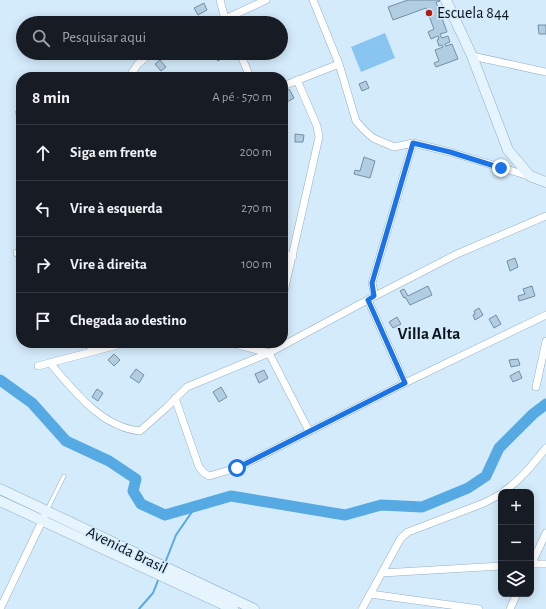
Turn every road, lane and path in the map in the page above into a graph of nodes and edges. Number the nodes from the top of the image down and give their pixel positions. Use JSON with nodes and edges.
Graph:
{"nodes":[{"id":1,"x":220,"y":0,"type":"edge"},
{"id":2,"x":266,"y":0,"type":"edge"},
{"id":3,"x":313,"y":0,"type":"edge"},
{"id":4,"x":446,"y":0,"type":"edge"},
{"id":5,"x":224,"y":16,"type":"edge"},
{"id":6,"x":235,"y":16,"type":"edge"},
{"id":7,"x":472,"y":56,"type":"junction"},
{"id":8,"x":143,"y":60,"type":"edge"},
{"id":9,"x":243,"y":60,"type":"edge"},
{"id":10,"x":339,"y":64,"type":"junction"},
{"id":11,"x":132,"y":72,"type":"edge"},
{"id":12,"x":248,"y":72,"type":"edge"},
{"id":13,"x":546,"y":72,"type":"edge"},
{"id":14,"x":297,"y":80,"type":"junction"},
{"id":15,"x":288,"y":84,"type":"edge"},
{"id":16,"x":413,"y":143,"type":"junction"},
{"id":17,"x":530,"y":176,"type":"junction"},
{"id":18,"x":546,"y":182,"type":"edge"},
{"id":19,"x":546,"y":216,"type":"edge"},
{"id":20,"x":288,"y":255,"type":"edge"},
{"id":21,"x":293,"y":256,"type":"junction"},
{"id":22,"x":288,"y":276,"type":"edge"},
{"id":23,"x":371,"y":298,"type":"junction"},
{"id":24,"x":546,"y":315,"type":"edge"},
{"id":25,"x":546,"y":341,"type":"edge"},
{"id":26,"x":288,"y":343,"type":"edge"},
{"id":27,"x":91,"y":348,"type":"edge"},
{"id":28,"x":106,"y":348,"type":"edge"},
{"id":29,"x":250,"y":348,"type":"edge"},
{"id":30,"x":270,"y":348,"type":"edge"},
{"id":31,"x":278,"y":348,"type":"edge"},
{"id":32,"x":94,"y":351,"type":"junction"},
{"id":33,"x":269,"y":353,"type":"junction"},
{"id":34,"x":50,"y":363,"type":"junction"},
{"id":35,"x":38,"y":366,"type":"dead end"},
{"id":36,"x":405,"y":383,"type":"junction"},
{"id":37,"x":536,"y":388,"type":"dead end"},
{"id":38,"x":175,"y":398,"type":"junction"},
{"id":39,"x":309,"y":431,"type":"junction"},
{"id":40,"x":546,"y":448,"type":"edge"},
{"id":41,"x":64,"y":476,"type":"dead end"},
{"id":42,"x":0,"y":489,"type":"edge"},
{"id":43,"x":508,"y":489,"type":"edge"},
{"id":44,"x":498,"y":495,"type":"edge"},
{"id":45,"x":0,"y":501,"type":"edge"},
{"id":46,"x":45,"y":516,"type":"junction"},
{"id":47,"x":546,"y":533,"type":"edge"},
{"id":48,"x":532,"y":561,"type":"edge"},
{"id":49,"x":534,"y":564,"type":"edge"},
{"id":50,"x":546,"y":564,"type":"edge"},
{"id":51,"x":498,"y":566,"type":"edge"},
{"id":52,"x":382,"y":573,"type":"junction"},
{"id":53,"x":370,"y":594,"type":"junction"},
{"id":54,"x":516,"y":597,"type":"edge"},
{"id":55,"x":222,"y":603,"type":"edge"},
{"id":56,"x":0,"y":609,"type":"edge"},
{"id":57,"x":233,"y":609,"type":"edge"},
{"id":58,"x":254,"y":609,"type":"edge"},
{"id":59,"x":362,"y":609,"type":"edge"},
{"id":60,"x":479,"y":609,"type":"edge"},
{"id":61,"x":510,"y":609,"type":"edge"}],
"edges":[{"from":1,"to":5,"type":"street"},
{"from":2,"to":6,"type":"street"},
{"from":3,"to":10,"type":"street"},
{"from":4,"to":7,"type":"main road"},
{"from":7,"to":13,"type":"street"},
{"from":7,"to":17,"type":"main road"},
{"from":8,"to":11,"type":"street"},
{"from":9,"to":12,"type":"street"},
{"from":10,"to":14,"type":"street"},
{"from":10,"to":16,"type":"street"},
{"from":14,"to":15,"type":"street"},
{"from":14,"to":21,"type":"street"},
{"from":16,"to":17,"type":"street"},
{"from":16,"to":23,"type":"street"},
{"from":17,"to":18,"type":"main road"},
{"from":19,"to":23,"type":"street"},
{"from":20,"to":21,"type":"street"},
{"from":21,"to":22,"type":"street"},
{"from":23,"to":26,"type":"street"},
{"from":23,"to":36,"type":"street"},
{"from":24,"to":36,"type":"street"},
{"from":25,"to":37,"type":"street"},
{"from":27,"to":32,"type":"street"},
{"from":28,"to":32,"type":"street"},
{"from":29,"to":33,"type":"street"},
{"from":30,"to":33,"type":"street"},
{"from":31,"to":33,"type":"street"},
{"from":32,"to":34,"type":"street"},
{"from":33,"to":38,"type":"street"},
{"from":33,"to":39,"type":"street"},
{"from":34,"to":35,"type":"street"},
{"from":34,"to":38,"type":"street"},
{"from":36,"to":39,"type":"street"},
{"from":38,"to":39,"type":"street"},
{"from":40,"to":43,"type":"street"},
{"from":41,"to":46,"type":"lane"},
{"from":42,"to":46,"type":"main road","name":"Avenida Brasil"},
{"from":44,"to":52,"type":"street"},
{"from":45,"to":46,"type":"main road","name":"Avenida Brasil"},
{"from":46,"to":55,"type":"main road","name":"Avenida Brasil"},
{"from":46,"to":56,"type":"street"},
{"from":47,"to":48,"type":"street"},
{"from":49,"to":50,"type":"street"},
{"from":51,"to":52,"type":"street"},
{"from":52,"to":53,"type":"street"},
{"from":53,"to":59,"type":"street"},
{"from":53,"to":60,"type":"street"},
{"from":54,"to":61,"type":"street"},
{"from":55,"to":57,"type":"main road","name":"Avenida Brasil"},
{"from":55,"to":58,"type":"main road","name":"Avenida Brasil"}]}
